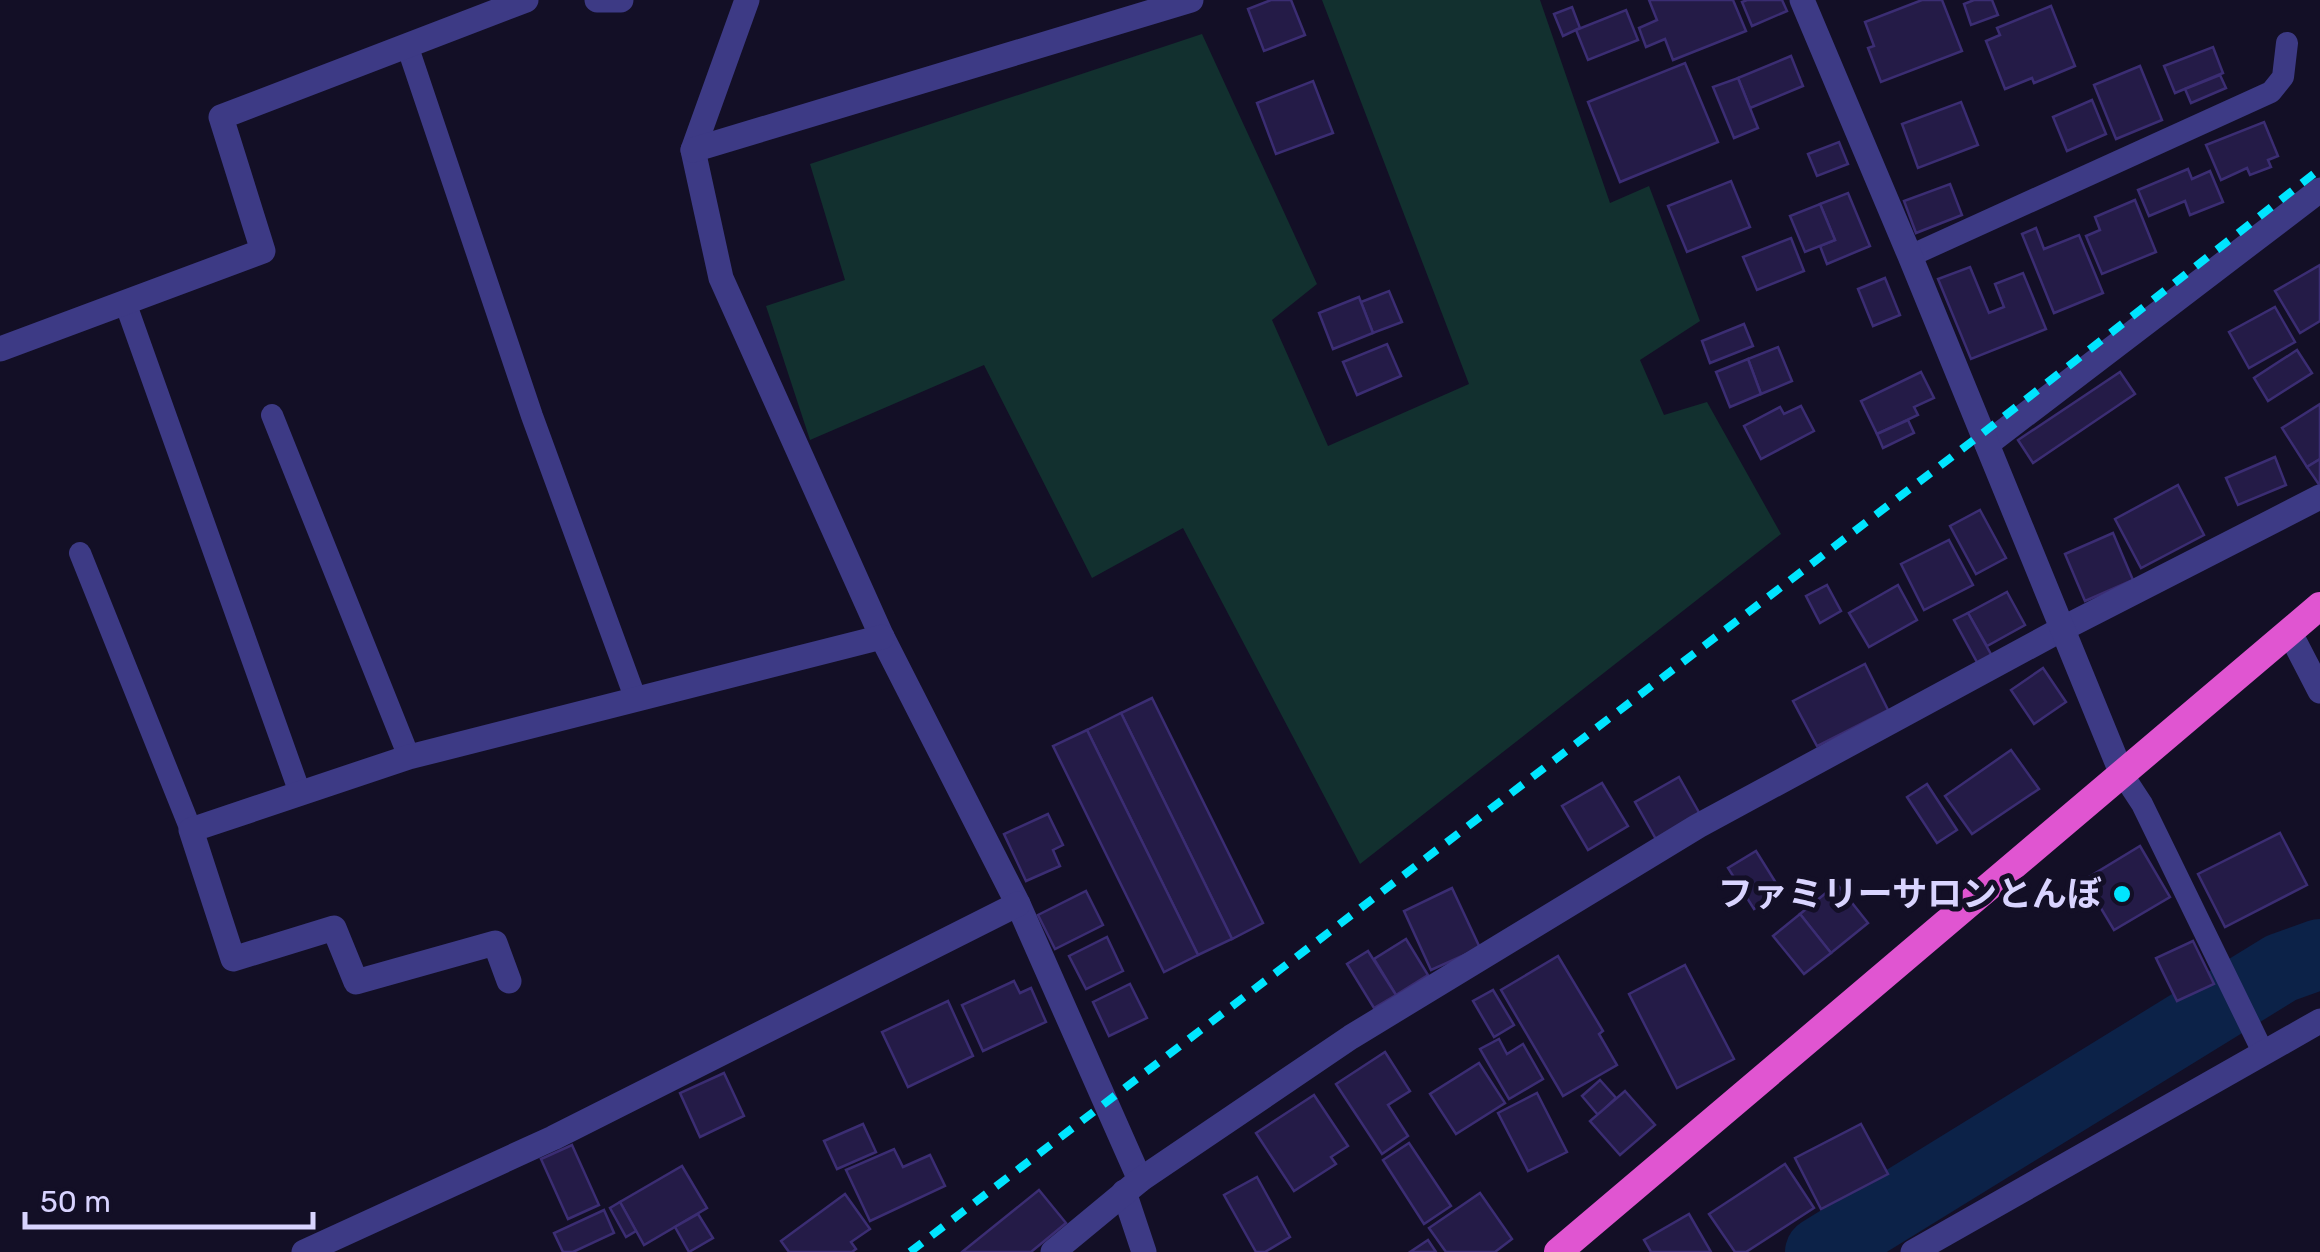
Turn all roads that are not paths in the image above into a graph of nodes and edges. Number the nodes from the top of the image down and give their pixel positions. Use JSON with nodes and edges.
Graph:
{"nodes":[{"id":1,"x":526,"y":0,"type":"edge"},
{"id":2,"x":597,"y":0,"type":"edge"},
{"id":3,"x":620,"y":0,"type":"edge"},
{"id":4,"x":747,"y":0,"type":"edge"},
{"id":5,"x":1191,"y":0,"type":"edge"},
{"id":6,"x":1802,"y":0,"type":"edge"},
{"id":7,"x":2287,"y":43,"type":"dead end"},
{"id":8,"x":408,"y":48,"type":"junction"},
{"id":9,"x":693,"y":150,"type":"junction"},
{"id":10,"x":2320,"y":190,"type":"edge"},
{"id":11,"x":1910,"y":256,"type":"junction"},
{"id":12,"x":126,"y":302,"type":"junction"},
{"id":13,"x":0,"y":349,"type":"edge"},
{"id":14,"x":272,"y":416,"type":"dead end"},
{"id":15,"x":1988,"y":444,"type":"junction"},
{"id":16,"x":2320,"y":496,"type":"edge"},
{"id":17,"x":80,"y":553,"type":"dead end"},
{"id":18,"x":2320,"y":606,"type":"edge"},
{"id":19,"x":2062,"y":629,"type":"junction"},
{"id":20,"x":2290,"y":633,"type":"junction"},
{"id":21,"x":882,"y":637,"type":"junction"},
{"id":22,"x":2320,"y":691,"type":"edge"},
{"id":23,"x":636,"y":700,"type":"junction"},
{"id":24,"x":409,"y":757,"type":"junction"},
{"id":25,"x":2121,"y":772,"type":"junction"},
{"id":26,"x":300,"y":793,"type":"junction"},
{"id":27,"x":191,"y":830,"type":"junction"},
{"id":28,"x":1018,"y":904,"type":"junction"},
{"id":29,"x":509,"y":982,"type":"dead end"},
{"id":30,"x":2320,"y":1021,"type":"edge"},
{"id":31,"x":2263,"y":1052,"type":"junction"},
{"id":32,"x":1132,"y":1186,"type":"junction"},
{"id":33,"x":304,"y":1252,"type":"edge"},
{"id":34,"x":1052,"y":1252,"type":"edge"},
{"id":35,"x":1144,"y":1252,"type":"edge"},
{"id":36,"x":1558,"y":1252,"type":"edge"},
{"id":37,"x":1912,"y":1252,"type":"edge"}],
"edges":[{"from":1,"to":8,"type":"street"},
{"from":2,"to":3,"type":"street"},
{"from":4,"to":9,"type":"street"},
{"from":5,"to":9,"type":"street"},
{"from":6,"to":11,"type":"street"},
{"from":7,"to":11,"type":"lane"},
{"from":8,"to":12,"type":"street"},
{"from":8,"to":23,"type":"lane"},
{"from":9,"to":21,"type":"street"},
{"from":10,"to":15,"type":"street"},
{"from":11,"to":15,"type":"street"},
{"from":12,"to":13,"type":"street"},
{"from":12,"to":26,"type":"lane"},
{"from":14,"to":24,"type":"lane"},
{"from":15,"to":19,"type":"street"},
{"from":16,"to":19,"type":"street"},
{"from":17,"to":27,"type":"lane"},
{"from":18,"to":20,"type":"highway"},
{"from":19,"to":25,"type":"street"},
{"from":19,"to":32,"type":"street"},
{"from":20,"to":22,"type":"street"},
{"from":20,"to":25,"type":"highway"},
{"from":21,"to":23,"type":"street"},
{"from":21,"to":28,"type":"street"},
{"from":23,"to":24,"type":"street"},
{"from":24,"to":26,"type":"street"},
{"from":25,"to":31,"type":"lane"},
{"from":25,"to":36,"type":"highway"},
{"from":26,"to":27,"type":"street"},
{"from":27,"to":29,"type":"street"},
{"from":28,"to":32,"type":"street"},
{"from":28,"to":33,"type":"street"},
{"from":30,"to":31,"type":"street"},
{"from":31,"to":37,"type":"street"},
{"from":32,"to":34,"type":"street"},
{"from":32,"to":35,"type":"street"}]}
